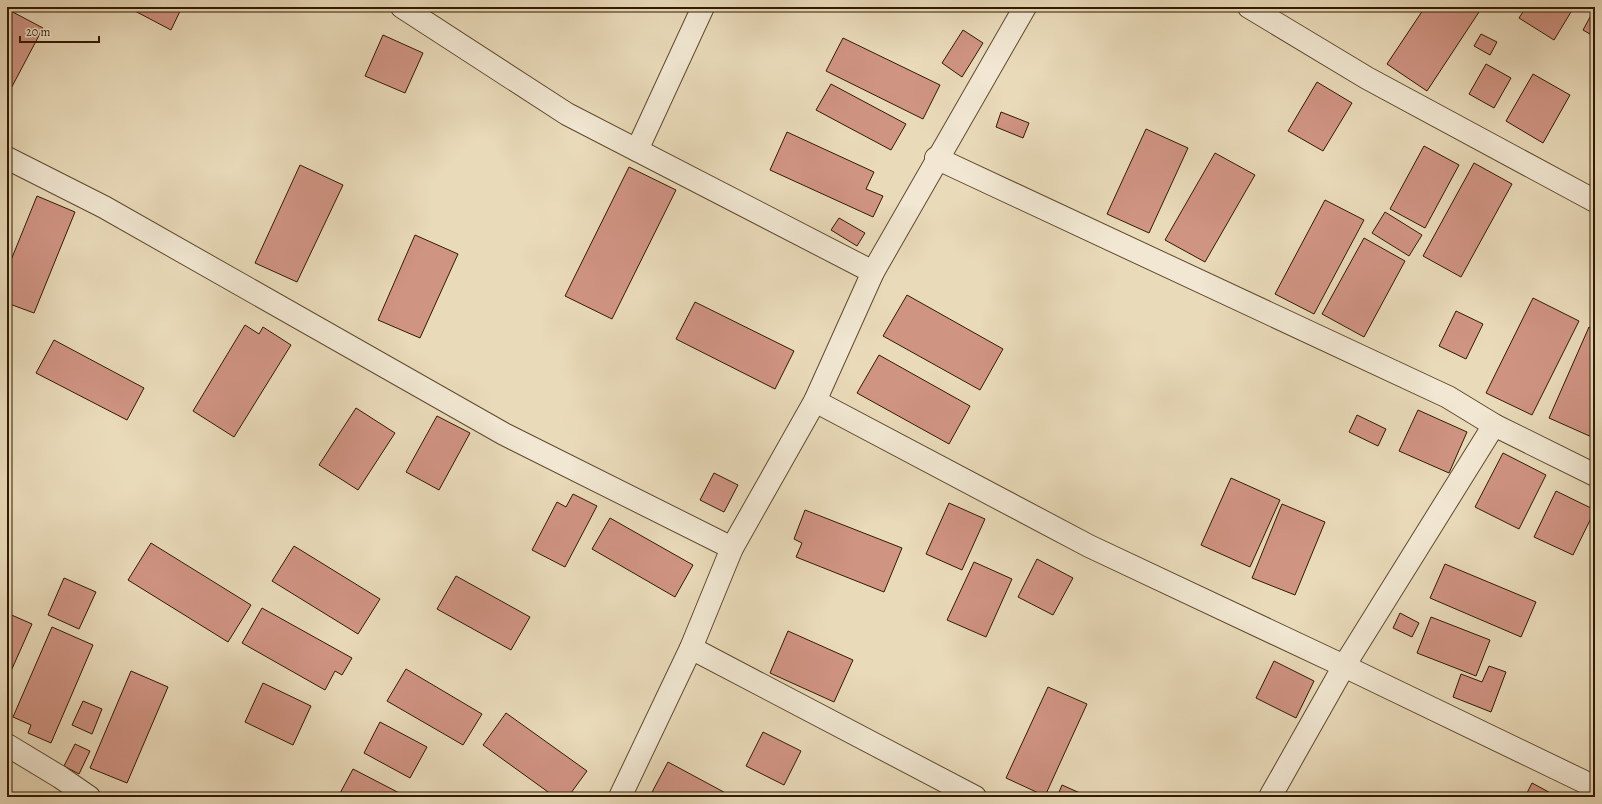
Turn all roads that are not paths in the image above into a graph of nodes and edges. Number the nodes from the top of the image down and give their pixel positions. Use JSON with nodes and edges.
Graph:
{"nodes":[{"id":1,"x":402,"y":7,"type":"edge"},
{"id":2,"x":704,"y":7,"type":"edge"},
{"id":3,"x":1025,"y":7,"type":"edge"},
{"id":4,"x":1250,"y":7,"type":"edge"},
{"id":5,"x":637,"y":150,"type":"junction"},
{"id":6,"x":7,"y":158,"type":"edge"},
{"id":7,"x":936,"y":158,"type":"junction"},
{"id":8,"x":1595,"y":201,"type":"edge"},
{"id":9,"x":873,"y":272,"type":"junction"},
{"id":10,"x":815,"y":401,"type":"junction"},
{"id":11,"x":1494,"y":425,"type":"junction"},
{"id":12,"x":1595,"y":475,"type":"edge"},
{"id":13,"x":732,"y":548,"type":"junction"},
{"id":14,"x":691,"y":648,"type":"junction"},
{"id":15,"x":1344,"y":666,"type":"junction"},
{"id":16,"x":7,"y":745,"type":"edge"},
{"id":17,"x":1595,"y":787,"type":"edge"},
{"id":18,"x":90,"y":797,"type":"edge"},
{"id":19,"x":620,"y":797,"type":"edge"},
{"id":20,"x":974,"y":797,"type":"edge"},
{"id":21,"x":1270,"y":797,"type":"edge"}],
"edges":[{"from":1,"to":5,"type":"street"},
{"from":2,"to":5,"type":"street"},
{"from":3,"to":7,"type":"street"},
{"from":4,"to":8,"type":"street"},
{"from":5,"to":9,"type":"street"},
{"from":6,"to":13,"type":"street"},
{"from":7,"to":9,"type":"street"},
{"from":7,"to":11,"type":"street"},
{"from":9,"to":10,"type":"street"},
{"from":10,"to":13,"type":"street"},
{"from":10,"to":15,"type":"street"},
{"from":11,"to":12,"type":"street"},
{"from":11,"to":15,"type":"street"},
{"from":13,"to":14,"type":"street"},
{"from":14,"to":19,"type":"street"},
{"from":14,"to":20,"type":"street"},
{"from":15,"to":17,"type":"street"},
{"from":15,"to":21,"type":"street"},
{"from":16,"to":18,"type":"street"}]}
